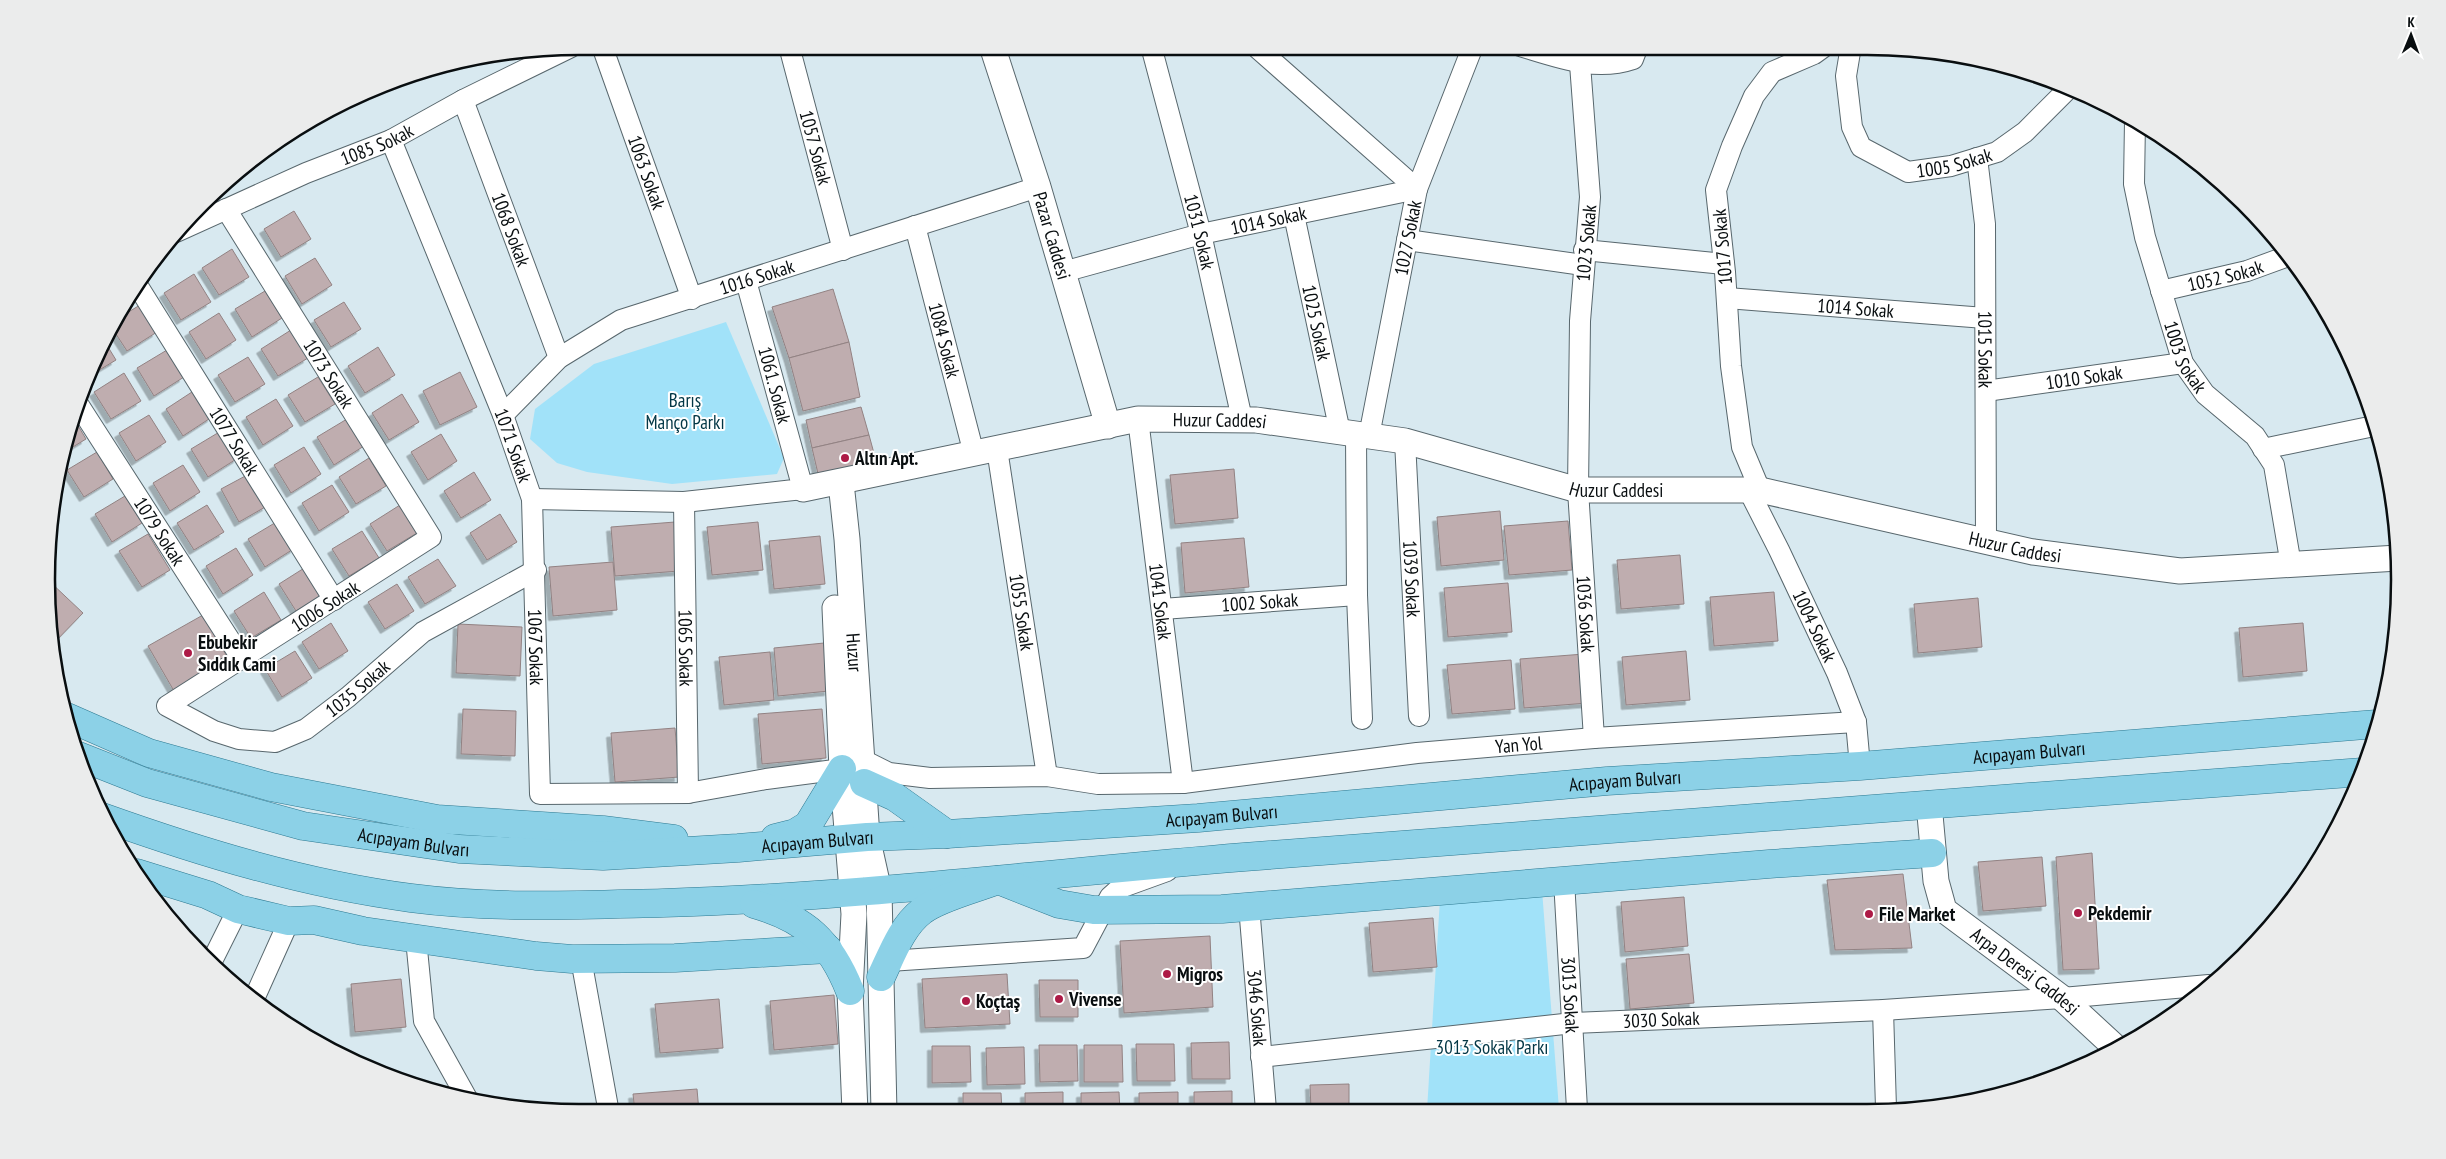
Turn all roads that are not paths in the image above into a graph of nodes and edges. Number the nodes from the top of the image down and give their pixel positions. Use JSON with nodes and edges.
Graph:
{"nodes":[{"id":1,"x":605,"y":55,"type":"edge"},
{"id":2,"x":791,"y":55,"type":"edge"},
{"id":3,"x":995,"y":55,"type":"edge"},
{"id":4,"x":1153,"y":55,"type":"edge"},
{"id":5,"x":1264,"y":55,"type":"edge"},
{"id":6,"x":1470,"y":55,"type":"edge"},
{"id":7,"x":1550,"y":55,"type":"edge"},
{"id":8,"x":1635,"y":55,"type":"edge"},
{"id":9,"x":1812,"y":55,"type":"edge"},
{"id":10,"x":1850,"y":55,"type":"edge"},
{"id":11,"x":553,"y":56,"type":"edge"},
{"id":12,"x":1580,"y":64,"type":"junction"},
{"id":13,"x":2063,"y":94,"type":"edge"},
{"id":14,"x":462,"y":100,"type":"junction"},
{"id":15,"x":2135,"y":129,"type":"edge"},
{"id":16,"x":391,"y":140,"type":"junction"},
{"id":17,"x":1978,"y":158,"type":"junction"},
{"id":18,"x":1038,"y":186,"type":"junction"},
{"id":19,"x":1418,"y":189,"type":"junction"},
{"id":20,"x":226,"y":209,"type":"junction"},
{"id":21,"x":1294,"y":215,"type":"junction"},
{"id":22,"x":196,"y":223,"type":"edge"},
{"id":23,"x":915,"y":226,"type":"junction"},
{"id":24,"x":1201,"y":234,"type":"junction"},
{"id":25,"x":1407,"y":240,"type":"junction"},
{"id":26,"x":843,"y":250,"type":"junction"},
{"id":27,"x":1584,"y":258,"type":"junction"},
{"id":28,"x":2282,"y":258,"type":"edge"},
{"id":29,"x":1724,"y":264,"type":"junction"},
{"id":30,"x":1063,"y":272,"type":"junction"},
{"id":31,"x":746,"y":281,"type":"junction"},
{"id":32,"x":141,"y":291,"type":"edge"},
{"id":33,"x":2161,"y":291,"type":"junction"},
{"id":34,"x":1727,"y":298,"type":"junction"},
{"id":35,"x":692,"y":299,"type":"junction"},
{"id":36,"x":1985,"y":318,"type":"junction"},
{"id":37,"x":559,"y":358,"type":"junction"},
{"id":38,"x":2182,"y":363,"type":"junction"},
{"id":39,"x":1986,"y":391,"type":"junction"},
{"id":40,"x":83,"y":412,"type":"edge"},
{"id":41,"x":503,"y":415,"type":"junction"},
{"id":42,"x":1242,"y":419,"type":"junction"},
{"id":43,"x":1138,"y":420,"type":"junction"},
{"id":44,"x":1108,"y":426,"type":"junction"},
{"id":45,"x":2368,"y":427,"type":"edge"},
{"id":46,"x":1355,"y":434,"type":"junction"},
{"id":47,"x":1405,"y":441,"type":"junction"},
{"id":48,"x":2263,"y":449,"type":"junction"},
{"id":49,"x":985,"y":451,"type":"junction"},
{"id":50,"x":823,"y":486,"type":"junction"},
{"id":51,"x":1578,"y":490,"type":"junction"},
{"id":52,"x":1755,"y":491,"type":"junction"},
{"id":53,"x":532,"y":499,"type":"junction"},
{"id":54,"x":684,"y":502,"type":"junction"},
{"id":55,"x":431,"y":537,"type":"joint"},
{"id":56,"x":1986,"y":543,"type":"junction"},
{"id":57,"x":2390,"y":558,"type":"edge"},
{"id":58,"x":2291,"y":565,"type":"junction"},
{"id":59,"x":536,"y":570,"type":"junction"},
{"id":60,"x":1356,"y":595,"type":"junction"},
{"id":61,"x":334,"y":600,"type":"junction"},
{"id":62,"x":1162,"y":609,"type":"junction"},
{"id":63,"x":242,"y":659,"type":"junction"},
{"id":64,"x":167,"y":706,"type":"joint"},
{"id":65,"x":1419,"y":716,"type":"dead end"},
{"id":66,"x":1362,"y":719,"type":"dead end"},
{"id":67,"x":75,"y":720,"type":"edge"},
{"id":68,"x":1856,"y":722,"type":"junction"},
{"id":69,"x":2370,"y":725,"type":"edge"},
{"id":70,"x":1594,"y":738,"type":"junction"},
{"id":71,"x":87,"y":759,"type":"edge"},
{"id":72,"x":1860,"y":766,"type":"junction"},
{"id":73,"x":856,"y":770,"type":"junction"},
{"id":74,"x":2354,"y":773,"type":"edge"},
{"id":75,"x":1047,"y":776,"type":"junction"},
{"id":76,"x":1183,"y":783,"type":"junction"},
{"id":77,"x":688,"y":794,"type":"junction"},
{"id":78,"x":1929,"y":804,"type":"junction"},
{"id":79,"x":114,"y":822,"type":"edge"},
{"id":80,"x":947,"y":834,"type":"junction"},
{"id":81,"x":858,"y":838,"type":"junction"},
{"id":82,"x":738,"y":848,"type":"junction"},
{"id":83,"x":1932,"y":853,"type":"junction"},
{"id":84,"x":1191,"y":862,"type":"junction"},
{"id":85,"x":147,"y":876,"type":"edge"},
{"id":86,"x":998,"y":880,"type":"junction"},
{"id":87,"x":1564,"y":880,"type":"junction"},
{"id":88,"x":879,"y":891,"type":"junction"},
{"id":89,"x":851,"y":892,"type":"junction"},
{"id":90,"x":743,"y":900,"type":"junction"},
{"id":91,"x":1249,"y":906,"type":"junction"},
{"id":92,"x":238,"y":909,"type":"junction"},
{"id":93,"x":1103,"y":910,"type":"junction"},
{"id":94,"x":289,"y":920,"type":"junction"},
{"id":95,"x":416,"y":939,"type":"junction"},
{"id":96,"x":828,"y":949,"type":"junction"},
{"id":97,"x":214,"y":955,"type":"edge"},
{"id":98,"x":581,"y":959,"type":"junction"},
{"id":99,"x":885,"y":969,"type":"junction"},
{"id":100,"x":2198,"y":986,"type":"edge"},
{"id":101,"x":850,"y":991,"type":"junction"},
{"id":102,"x":257,"y":993,"type":"edge"},
{"id":103,"x":2062,"y":998,"type":"junction"},
{"id":104,"x":1883,"y":1010,"type":"junction"},
{"id":105,"x":1573,"y":1023,"type":"junction"},
{"id":106,"x":2111,"y":1043,"type":"edge"},
{"id":107,"x":1262,"y":1057,"type":"junction"},
{"id":108,"x":463,"y":1091,"type":"edge"},
{"id":109,"x":1886,"y":1103,"type":"edge"},
{"id":110,"x":607,"y":1104,"type":"edge"},
{"id":111,"x":855,"y":1104,"type":"edge"},
{"id":112,"x":884,"y":1104,"type":"edge"},
{"id":113,"x":1266,"y":1104,"type":"edge"},
{"id":114,"x":1577,"y":1104,"type":"edge"}],
"edges":[{"from":1,"to":35,"type":"street","name":"1063 Sokak"},
{"from":2,"to":26,"type":"street","name":"1057 Sokak"},
{"from":3,"to":18,"type":"street","name":"Pazar Caddesi"},
{"from":4,"to":24,"type":"street","name":"1031 Sokak"},
{"from":5,"to":19,"type":"street"},
{"from":6,"to":19,"type":"street","name":"1027 Sokak"},
{"from":7,"to":12,"type":"street"},
{"from":8,"to":12,"type":"street"},
{"from":9,"to":29,"type":"street","name":"1017 Sokak"},
{"from":10,"to":17,"type":"street","name":"1005 Sokak"},
{"from":11,"to":14,"type":"street","name":"1085 Sokak"},
{"from":12,"to":27,"type":"street","name":"1023 Sokak"},
{"from":13,"to":17,"type":"street","name":"1005 Sokak"},
{"from":14,"to":16,"type":"street","name":"1085 Sokak"},
{"from":14,"to":37,"type":"street","name":"1068 Sokak"},
{"from":15,"to":33,"type":"street","name":"1003 Sokak"},
{"from":16,"to":20,"type":"street","name":"1085 Sokak"},
{"from":16,"to":41,"type":"street","name":"1071 Sokak"},
{"from":17,"to":36,"type":"street","name":"1015 Sokak"},
{"from":18,"to":23,"type":"street","name":"1016 Sokak"},
{"from":18,"to":30,"type":"street","name":"Pazar Caddesi"},
{"from":19,"to":21,"type":"street","name":"1014 Sokak"},
{"from":19,"to":25,"type":"street","name":"1027 Sokak"},
{"from":20,"to":22,"type":"street","name":"1085 Sokak"},
{"from":20,"to":55,"type":"street","name":"1073 Sokak"},
{"from":21,"to":24,"type":"street","name":"1014 Sokak"},
{"from":21,"to":46,"type":"street","name":"1025 Sokak"},
{"from":23,"to":26,"type":"street","name":"1016 Sokak"},
{"from":23,"to":49,"type":"street","name":"1084 Sokak"},
{"from":24,"to":30,"type":"street","name":"1014 Sokak"},
{"from":24,"to":42,"type":"street","name":"1031 Sokak"},
{"from":25,"to":27,"type":"street"},
{"from":25,"to":46,"type":"street","name":"1027 Sokak"},
{"from":26,"to":31,"type":"street","name":"1016 Sokak"},
{"from":27,"to":29,"type":"street"},
{"from":27,"to":51,"type":"street","name":"1023 Sokak"},
{"from":28,"to":33,"type":"street","name":"1052 Sokak"},
{"from":29,"to":34,"type":"street","name":"1017 Sokak"},
{"from":30,"to":44,"type":"street","name":"Pazar Caddesi"},
{"from":31,"to":35,"type":"street","name":"1016 Sokak"},
{"from":31,"to":50,"type":"street","name":"1061. Sokak"},
{"from":32,"to":61,"type":"street","name":"1077 Sokak"},
{"from":33,"to":38,"type":"street","name":"1003 Sokak"},
{"from":34,"to":36,"type":"street","name":"1014 Sokak"},
{"from":34,"to":52,"type":"street","name":"1017 Sokak"},
{"from":35,"to":37,"type":"street","name":"1016 Sokak"},
{"from":36,"to":39,"type":"street","name":"1015 Sokak"},
{"from":37,"to":41,"type":"street","name":"1016 Sokak"},
{"from":38,"to":39,"type":"street","name":"1010 Sokak"},
{"from":38,"to":48,"type":"street","name":"1003 Sokak"},
{"from":39,"to":56,"type":"street","name":"1015 Sokak"},
{"from":40,"to":63,"type":"street","name":"1079 Sokak"},
{"from":41,"to":53,"type":"street","name":"1071 Sokak"},
{"from":42,"to":43,"type":"street","name":"Huzur Caddesi"},
{"from":42,"to":46,"type":"street","name":"Huzur Caddesi"},
{"from":43,"to":44,"type":"street","name":"Huzur Caddesi"},
{"from":43,"to":62,"type":"street","name":"1041 Sokak"},
{"from":44,"to":49,"type":"street","name":"Huzur Caddesi"},
{"from":45,"to":48,"type":"street"},
{"from":46,"to":47,"type":"street","name":"Huzur Caddesi"},
{"from":46,"to":60,"type":"street"},
{"from":47,"to":51,"type":"street","name":"Huzur Caddesi"},
{"from":47,"to":65,"type":"street","name":"1039 Sokak"},
{"from":48,"to":58,"type":"street","name":"1003 Sokak"},
{"from":49,"to":50,"type":"street","name":"Huzur Caddesi"},
{"from":49,"to":75,"type":"street","name":"1055 Sokak"},
{"from":50,"to":54,"type":"street","name":"1071 Sokak"},
{"from":50,"to":73,"type":"street","name":"Huzur"},
{"from":51,"to":52,"type":"street","name":"Huzur Caddesi"},
{"from":51,"to":70,"type":"street","name":"1036 Sokak"},
{"from":52,"to":56,"type":"street","name":"Huzur Caddesi"},
{"from":52,"to":68,"type":"street","name":"1004 Sokak"},
{"from":53,"to":54,"type":"street","name":"1071 Sokak"},
{"from":53,"to":59,"type":"street","name":"1067 Sokak"},
{"from":54,"to":77,"type":"street","name":"1065 Sokak"},
{"from":55,"to":61,"type":"street","name":"1006 Sokak"},
{"from":56,"to":58,"type":"street","name":"Huzur Caddesi"},
{"from":57,"to":58,"type":"street","name":"Huzur Caddesi"},
{"from":59,"to":64,"type":"street","name":"1035 Sokak"},
{"from":59,"to":77,"type":"street","name":"1067 Sokak"},
{"from":60,"to":62,"type":"street","name":"1002 Sokak"},
{"from":60,"to":66,"type":"street"},
{"from":61,"to":63,"type":"street","name":"1006 Sokak"},
{"from":62,"to":76,"type":"street","name":"1041 Sokak"},
{"from":63,"to":64,"type":"street","name":"1006 Sokak"},
{"from":67,"to":82,"type":"main road"},
{"from":68,"to":70,"type":"street","name":"Yan Yol"},
{"from":68,"to":72,"type":"street","name":"1004 Sokak"},
{"from":69,"to":72,"type":"main road","name":"Acıpayam Bulvarı"},
{"from":70,"to":76,"type":"street","name":"Yan Yol"},
{"from":71,"to":82,"type":"main road","name":"Acıpayam Bulvarı"},
{"from":72,"to":80,"type":"main road","name":"Acıpayam Bulvarı"},
{"from":73,"to":75,"type":"street","name":"Yan Yol"},
{"from":73,"to":77,"type":"street"},
{"from":73,"to":80,"type":"main road"},
{"from":73,"to":81,"type":"street","name":"Huzur"},
{"from":73,"to":82,"type":"main road"},
{"from":74,"to":78,"type":"main road"},
{"from":75,"to":76,"type":"street","name":"Yan Yol"},
{"from":78,"to":83,"type":"street","name":"Arpa Deresi Caddesi"},
{"from":78,"to":84,"type":"main road"},
{"from":79,"to":90,"type":"main road"},
{"from":80,"to":81,"type":"main road","name":"Acıpayam Bulvarı"},
{"from":81,"to":82,"type":"main road","name":"Acıpayam Bulvarı"},
{"from":81,"to":88,"type":"street"},
{"from":81,"to":89,"type":"street"},
{"from":83,"to":87,"type":"main road"},
{"from":83,"to":103,"type":"street","name":"Arpa Deresi Caddesi"},
{"from":84,"to":86,"type":"main road"},
{"from":84,"to":93,"type":"street"},
{"from":85,"to":92,"type":"main road"},
{"from":86,"to":88,"type":"main road"},
{"from":86,"to":93,"type":"main road"},
{"from":86,"to":99,"type":"main road"},
{"from":87,"to":91,"type":"main road"},
{"from":87,"to":105,"type":"street","name":"3013 Sokak"},
{"from":88,"to":89,"type":"main road"},
{"from":88,"to":99,"type":"street"},
{"from":89,"to":90,"type":"main road"},
{"from":89,"to":101,"type":"street"},
{"from":90,"to":96,"type":"main road"},
{"from":91,"to":93,"type":"main road"},
{"from":91,"to":107,"type":"street","name":"3046 Sokak"},
{"from":92,"to":94,"type":"main road"},
{"from":92,"to":97,"type":"street"},
{"from":93,"to":99,"type":"street"},
{"from":94,"to":95,"type":"main road"},
{"from":94,"to":102,"type":"street"},
{"from":95,"to":98,"type":"main road"},
{"from":95,"to":108,"type":"street"},
{"from":96,"to":98,"type":"main road"},
{"from":96,"to":101,"type":"main road"},
{"from":98,"to":110,"type":"street"},
{"from":99,"to":112,"type":"street"},
{"from":100,"to":103,"type":"street","name":"3030 Sokak"},
{"from":101,"to":111,"type":"street"},
{"from":103,"to":104,"type":"street","name":"3030 Sokak"},
{"from":103,"to":106,"type":"street","name":"Arpa Deresi Caddesi"},
{"from":104,"to":105,"type":"street","name":"3030 Sokak"},
{"from":104,"to":109,"type":"street"},
{"from":105,"to":107,"type":"street","name":"3030 Sokak"},
{"from":105,"to":114,"type":"street","name":"3013 Sokak"},
{"from":107,"to":113,"type":"street","name":"3046 Sokak"}]}
